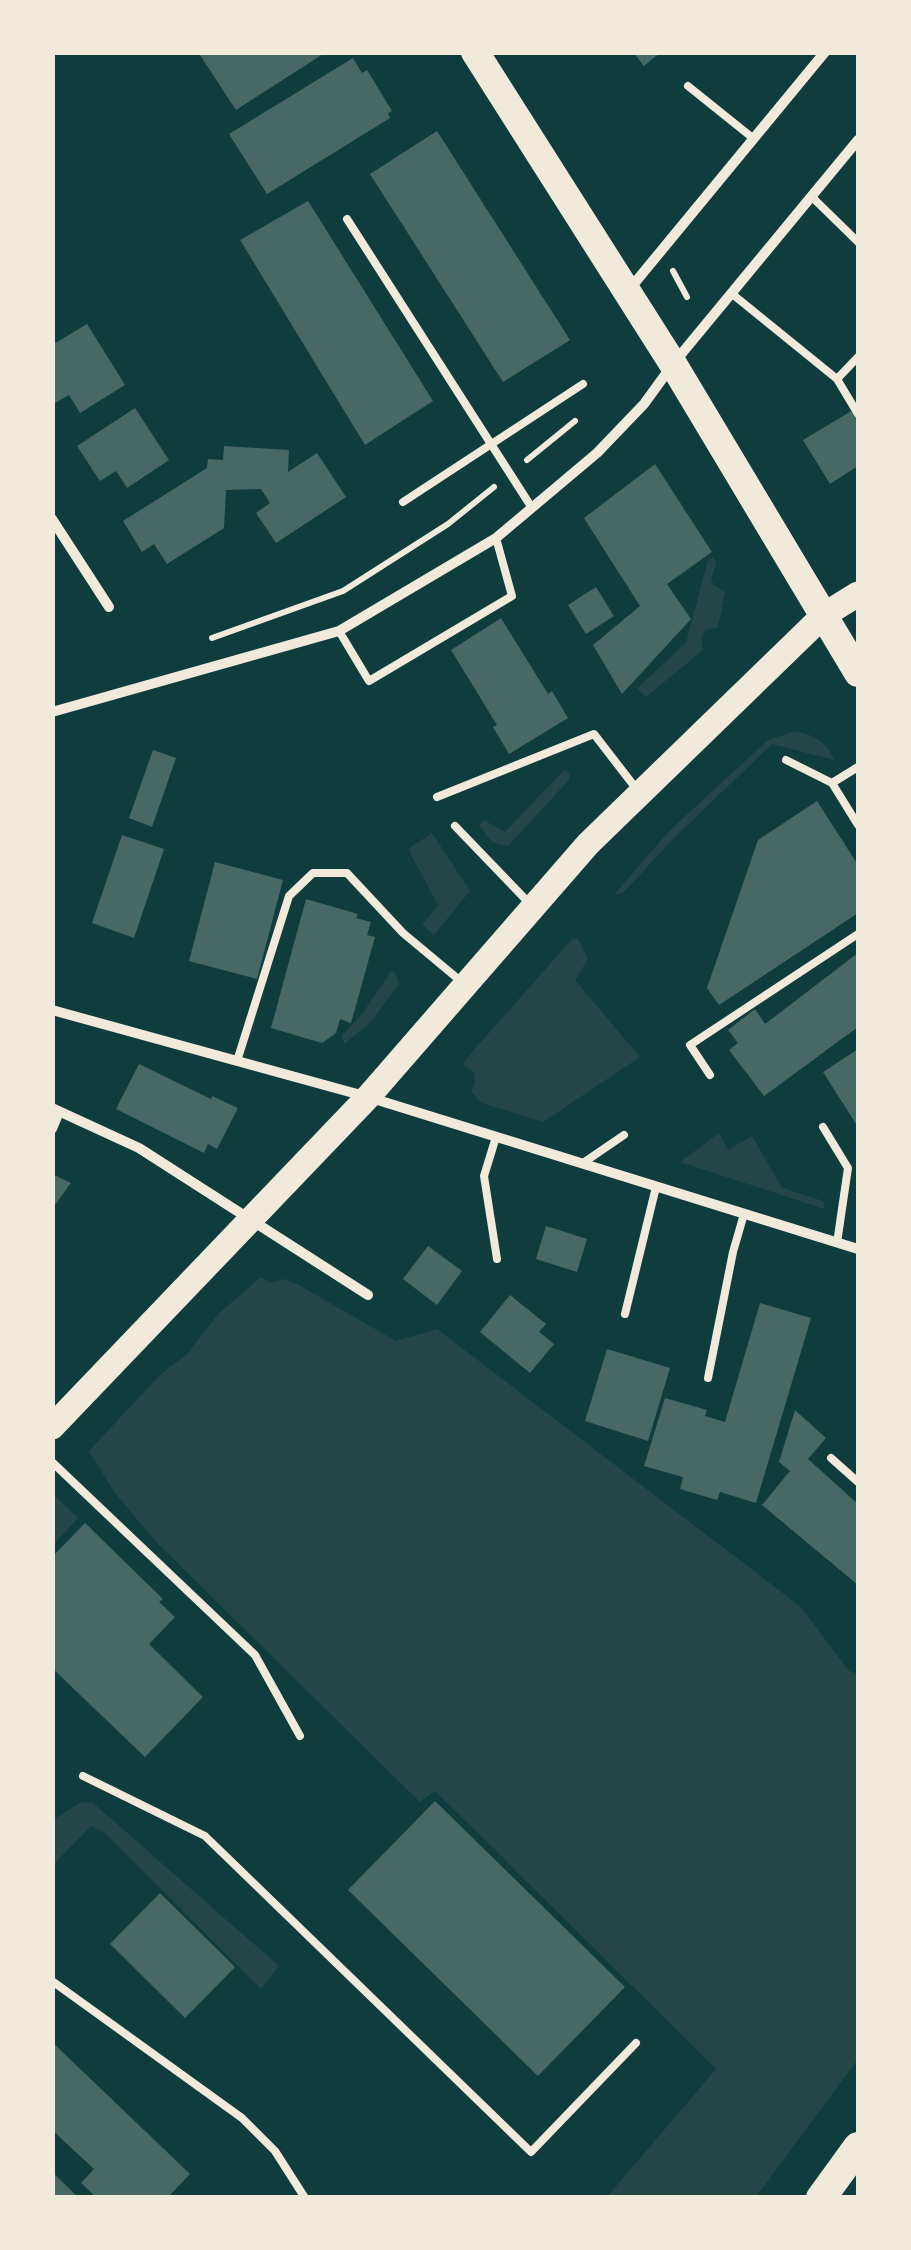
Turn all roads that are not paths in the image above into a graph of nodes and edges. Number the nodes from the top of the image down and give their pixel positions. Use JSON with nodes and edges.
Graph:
{"nodes":[{"id":1,"x":476,"y":52,"type":"edge"},
{"id":2,"x":825,"y":52,"type":"edge"},
{"id":3,"x":688,"y":86,"type":"dead end"},
{"id":4,"x":754,"y":138,"type":"junction"},
{"id":5,"x":858,"y":140,"type":"edge"},
{"id":6,"x":812,"y":197,"type":"junction"},
{"id":7,"x":346,"y":218,"type":"dead end"},
{"id":8,"x":858,"y":242,"type":"edge"},
{"id":9,"x":628,"y":292,"type":"junction"},
{"id":10,"x":730,"y":293,"type":"junction"},
{"id":11,"x":858,"y":357,"type":"edge"},
{"id":12,"x":673,"y":364,"type":"junction"},
{"id":13,"x":837,"y":379,"type":"junction"},
{"id":14,"x":582,"y":384,"type":"dead end"},
{"id":15,"x":858,"y":414,"type":"edge"},
{"id":16,"x":490,"y":444,"type":"junction"},
{"id":17,"x":403,"y":502,"type":"dead end"},
{"id":18,"x":532,"y":508,"type":"junction"},
{"id":19,"x":52,"y":519,"type":"edge"},
{"id":20,"x":496,"y":538,"type":"junction"},
{"id":21,"x":858,"y":594,"type":"edge"},
{"id":22,"x":109,"y":607,"type":"dead end"},
{"id":23,"x":824,"y":615,"type":"junction"},
{"id":24,"x":339,"y":631,"type":"junction"},
{"id":25,"x":858,"y":673,"type":"edge"},
{"id":26,"x":52,"y":712,"type":"edge"},
{"id":27,"x":786,"y":760,"type":"dead end"},
{"id":28,"x":858,"y":767,"type":"edge"},
{"id":29,"x":832,"y":783,"type":"junction"},
{"id":30,"x":640,"y":794,"type":"junction"},
{"id":31,"x":437,"y":796,"type":"dead end"},
{"id":32,"x":858,"y":825,"type":"edge"},
{"id":33,"x":455,"y":826,"type":"dead end"},
{"id":34,"x":533,"y":907,"type":"junction"},
{"id":35,"x":858,"y":934,"type":"edge"},
{"id":36,"x":466,"y":985,"type":"junction"},
{"id":37,"x":52,"y":1010,"type":"edge"},
{"id":38,"x":238,"y":1061,"type":"junction"},
{"id":39,"x":710,"y":1075,"type":"dead end"},
{"id":40,"x":368,"y":1097,"type":"junction"},
{"id":41,"x":56,"y":1110,"type":"edge"},
{"id":42,"x":823,"y":1127,"type":"dead end"},
{"id":43,"x":53,"y":1129,"type":"edge"},
{"id":44,"x":624,"y":1134,"type":"dead end"},
{"id":45,"x":496,"y":1137,"type":"junction"},
{"id":46,"x":858,"y":1161,"type":"edge"},
{"id":47,"x":582,"y":1164,"type":"junction"},
{"id":48,"x":848,"y":1168,"type":"junction"},
{"id":49,"x":656,"y":1187,"type":"junction"},
{"id":50,"x":744,"y":1214,"type":"junction"},
{"id":51,"x":252,"y":1218,"type":"junction"},
{"id":52,"x":836,"y":1243,"type":"junction"},
{"id":53,"x":858,"y":1250,"type":"edge"},
{"id":54,"x":497,"y":1259,"type":"dead end"},
{"id":55,"x":368,"y":1296,"type":"dead end"},
{"id":56,"x":625,"y":1314,"type":"dead end"},
{"id":57,"x":708,"y":1378,"type":"dead end"},
{"id":58,"x":52,"y":1427,"type":"edge"},
{"id":59,"x":831,"y":1458,"type":"dead end"},
{"id":60,"x":52,"y":1462,"type":"edge"},
{"id":61,"x":858,"y":1482,"type":"edge"},
{"id":62,"x":300,"y":1736,"type":"dead end"},
{"id":63,"x":83,"y":1776,"type":"dead end"},
{"id":64,"x":52,"y":1981,"type":"edge"},
{"id":65,"x":636,"y":2043,"type":"dead end"},
{"id":66,"x":858,"y":2146,"type":"edge"},
{"id":67,"x":305,"y":2198,"type":"edge"},
{"id":68,"x":821,"y":2198,"type":"edge"}],
"edges":[{"from":1,"to":9,"type":"highway"},
{"from":2,"to":4,"type":"street"},
{"from":3,"to":4,"type":"lane"},
{"from":4,"to":9,"type":"street"},
{"from":5,"to":6,"type":"street"},
{"from":6,"to":8,"type":"lane"},
{"from":6,"to":10,"type":"street"},
{"from":7,"to":16,"type":"lane"},
{"from":9,"to":12,"type":"highway"},
{"from":10,"to":12,"type":"street"},
{"from":10,"to":13,"type":"lane"},
{"from":11,"to":13,"type":"lane"},
{"from":12,"to":18,"type":"street"},
{"from":12,"to":23,"type":"highway"},
{"from":13,"to":15,"type":"lane"},
{"from":14,"to":16,"type":"lane"},
{"from":16,"to":17,"type":"lane"},
{"from":16,"to":18,"type":"lane"},
{"from":18,"to":20,"type":"street"},
{"from":19,"to":22,"type":"street"},
{"from":20,"to":24,"type":"street"},
{"from":20,"to":24,"type":"lane"},
{"from":21,"to":23,"type":"main road"},
{"from":23,"to":25,"type":"highway"},
{"from":23,"to":30,"type":"main road"},
{"from":24,"to":26,"type":"street"},
{"from":27,"to":29,"type":"lane"},
{"from":28,"to":29,"type":"lane"},
{"from":29,"to":32,"type":"lane"},
{"from":30,"to":31,"type":"lane"},
{"from":30,"to":34,"type":"main road"},
{"from":33,"to":34,"type":"lane"},
{"from":34,"to":36,"type":"main road"},
{"from":35,"to":39,"type":"lane"},
{"from":36,"to":38,"type":"lane"},
{"from":36,"to":40,"type":"main road"},
{"from":37,"to":38,"type":"street"},
{"from":38,"to":40,"type":"street"},
{"from":40,"to":45,"type":"street"},
{"from":40,"to":51,"type":"main road"},
{"from":41,"to":43,"type":"lane"},
{"from":41,"to":51,"type":"street"},
{"from":42,"to":48,"type":"lane"},
{"from":44,"to":47,"type":"lane"},
{"from":45,"to":47,"type":"street"},
{"from":45,"to":54,"type":"lane"},
{"from":46,"to":48,"type":"lane"},
{"from":47,"to":49,"type":"street"},
{"from":48,"to":52,"type":"lane"},
{"from":49,"to":50,"type":"street"},
{"from":49,"to":56,"type":"lane"},
{"from":50,"to":52,"type":"street"},
{"from":50,"to":57,"type":"lane"},
{"from":51,"to":55,"type":"street"},
{"from":51,"to":58,"type":"main road"},
{"from":52,"to":53,"type":"street"},
{"from":59,"to":61,"type":"lane"},
{"from":60,"to":62,"type":"lane"},
{"from":63,"to":65,"type":"lane"},
{"from":64,"to":67,"type":"lane"},
{"from":66,"to":68,"type":"highway"}]}
